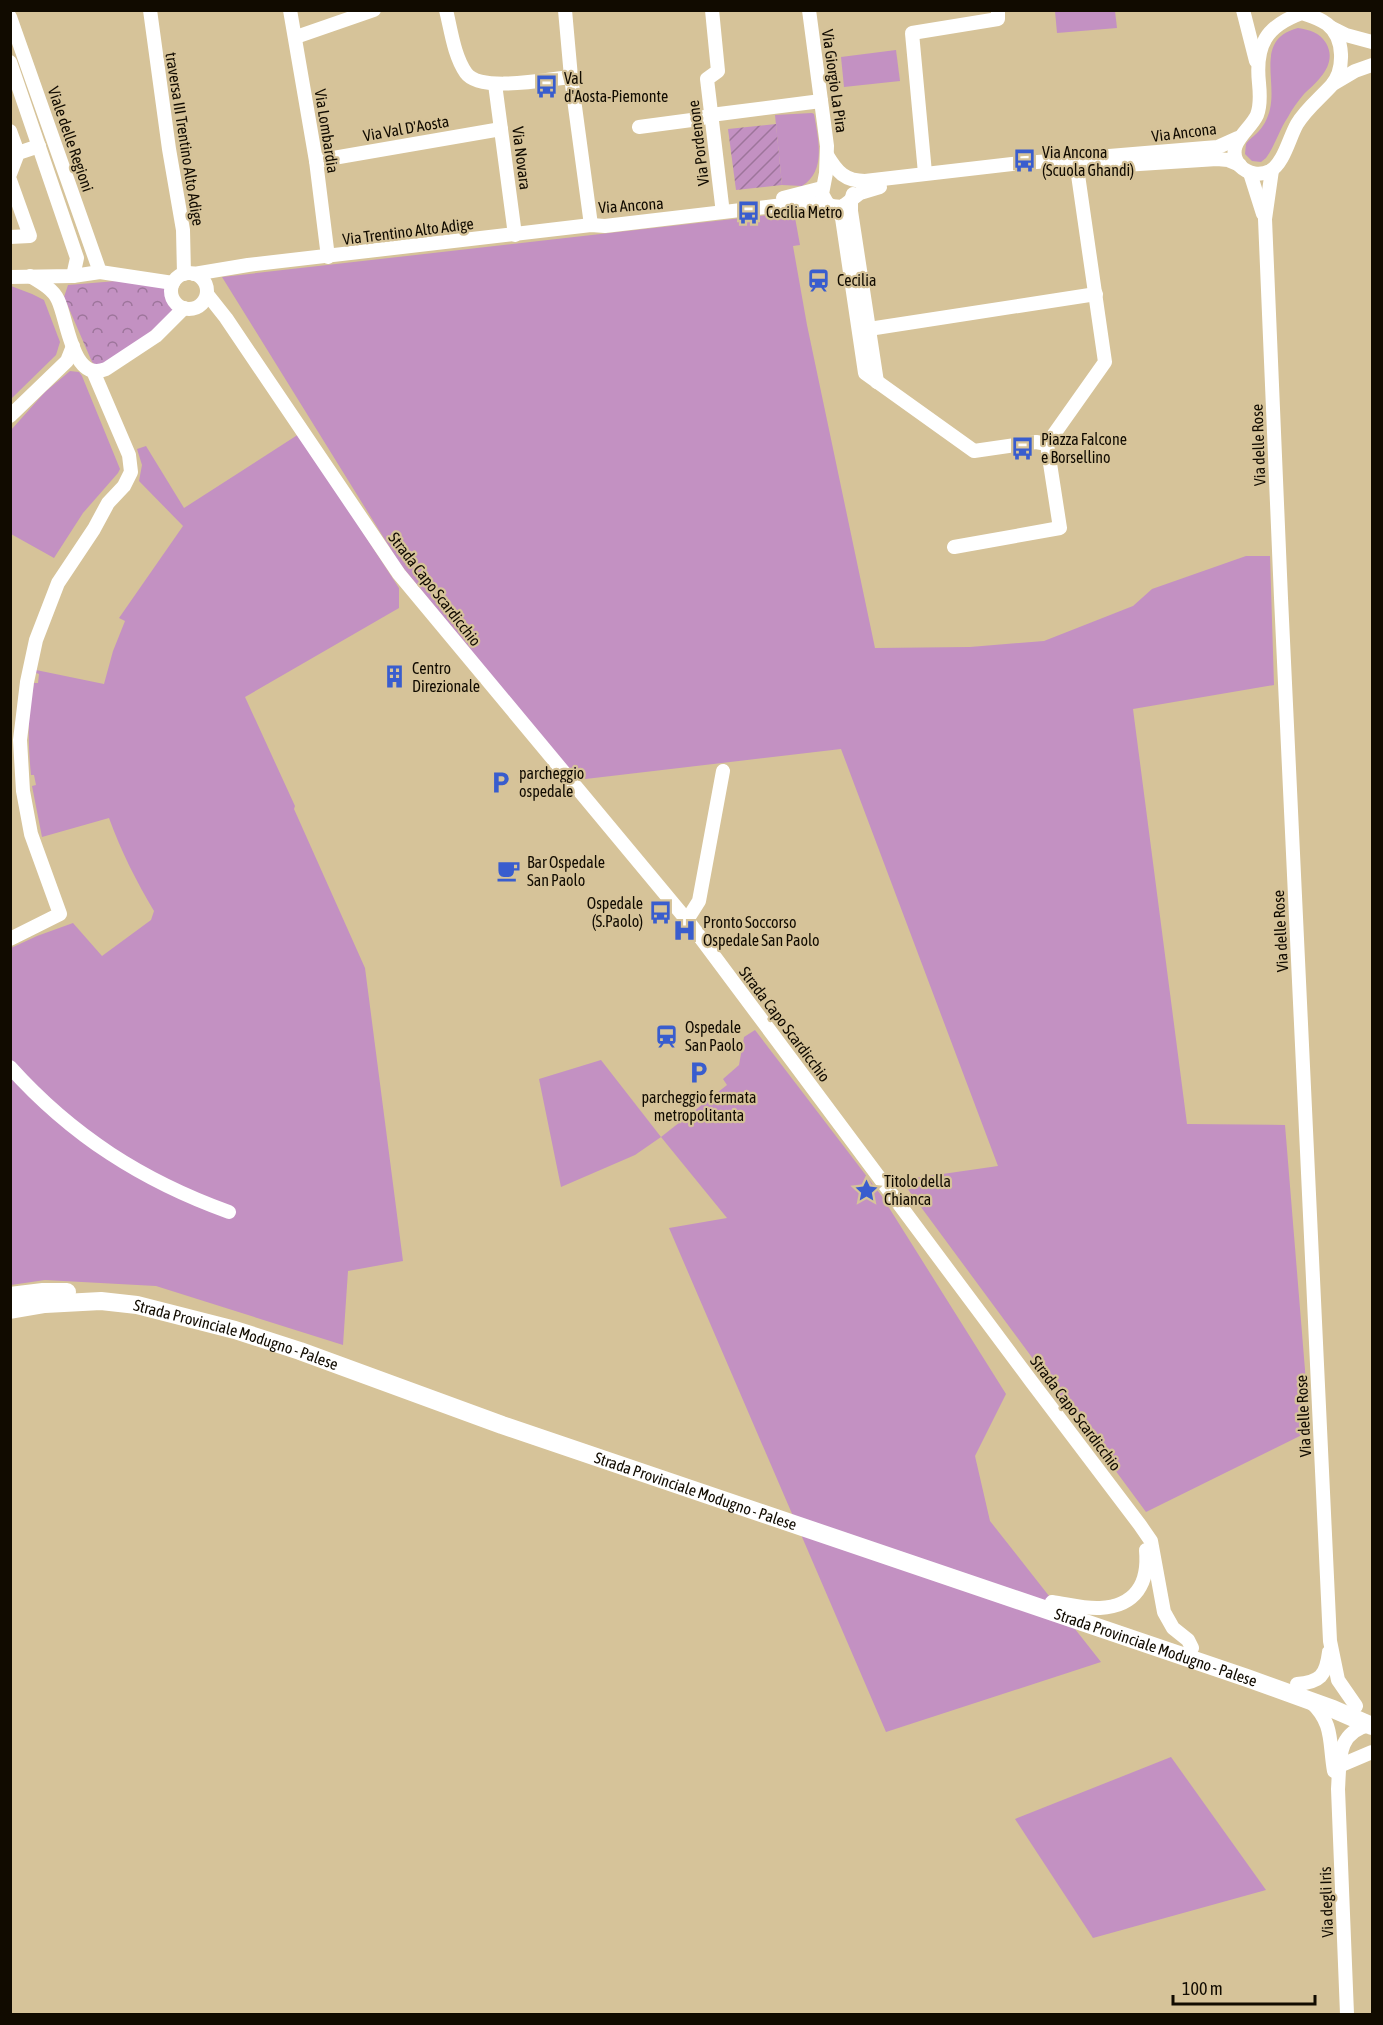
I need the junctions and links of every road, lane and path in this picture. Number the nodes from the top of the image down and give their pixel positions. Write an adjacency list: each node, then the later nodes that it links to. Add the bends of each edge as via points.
1 (150, 10): 49 (street, traversa III Trentino Alto Adige)
2 (290, 10): 13 (street, Via Lombardia)
3 (374, 10): 13 (street)
4 (446, 10): 19 (street, via 459,61 467,75)
5 (566, 10): 18 (street)
6 (712, 10): 22 (street, Via Pordenone, via 718,71 707,79)
7 (809, 10): 21 (street, Via Giorgio La Pira)
8 (998, 10): 34 (street, via 998,19 912,33)
9 (1243, 10): 17 (street)
10 (1300, 12): 12 (street); 17 (street, via 1269,31 1260,49)
11 (10, 17): 48 (street, Viale delle Regioni)
12 (1329, 26): 14 (street); 20 (street, via 1337,36 1340,54 1340,71)
13 (296, 37): 30 (street, Via Lombardia)
14 (1372, 42)
15 (10, 62): 27 (street, Viale delle Regioni)
16 (1372, 65): 20 (street, via 1355,70)
17 (1258, 69): 26 (street, via 1258,114)
18 (571, 77): 19 (street); 43 (street)
19 (495, 84): 24 (street, Via Novara)
20 (1332, 86): 33 (street, via 1311,104)
21 (821, 101): 22 (street); 29 (street, Via Giorgio La Pira)
22 (711, 115): 23 (street); 40 (street, Via Pordenone)
23 (639, 127)
24 (501, 129): 30 (street, Via Val D'Aosta); 44 (street, Via Novara)
25 (10, 131): 28 (street)
26 (1238, 138): 32 (street, Via delle Rose, via 1235,150); 34 (street, Via Ancona, via 1218,147)
27 (39, 146): 28 (street); 51 (street, Viale delle Regioni, via 77,258)
28 (18, 153): 35 (street)
29 (827, 155): 36 (street); 38 (street, Via Giorgio La Pira)
30 (316, 161): 46 (street, Via Lombardia)
31 (1077, 168): 32 (street, Via Ancona, via 1217,159); 39 (street, Via Ancona, via 871,188); 55 (street)
32 (1245, 169): 33 (street, Via Ancona, via 1262,174); 42 (street, Via delle Rose)
33 (1272, 170): 42 (street, Via delle Rose)
34 (925, 173): 36 (street, Via Ancona, via 865,181)
35 (10, 174)
36 (844, 177): 38 (street, via 832,176); 39 (street, via 853,186)
37 (10, 180): 45 (street, via 30,236)
38 (823, 186): 40 (street, Via Ancona, via 791,197); 41 (street, via 822,194)
39 (851, 201): 41 (street, via 842,207); 59 (street)
40 (722, 205): 43 (street, Via Ancona, via 605,219)
41 (829, 205): 43 (street, Via Ancona, via 791,204); 63 (street, via 842,218 865,373)
42 (1265, 219): 76 (street, Via delle Rose)
43 (591, 225): 44 (street, Via Trentino Alto Adige)
44 (515, 235): 46 (street, Via Trentino Alto Adige)
45 (10, 237)
46 (328, 257): 47 (street, Via Trentino Alto Adige)
47 (227, 268): 49 (street, Via Trentino Alto Adige); 54 (street)
48 (100, 272): 51 (street); 53 (street)
49 (189, 274): 53 (street); 54 (street, via 203,279)
50 (30, 276): 51 (street); 52 (street); 56 (street)
51 (73, 276): 56 (street, via 58,288)
52 (10, 277)
53 (173, 283): 57 (street, via 172,298 179,306)
54 (206, 289): 57 (street, via 202,303); 58 (street, Strada Capo Scardicchio)
55 (1096, 294): 59 (street); 65 (street, via 1106,362)
56 (58, 299): 60 (street)
57 (189, 308): 58 (street); 62 (street, via 156,336 106,369)
58 (226, 318): 68 (street, Strada Capo Scardicchio, via 399,574)
59 (869, 329): 63 (street)
60 (73, 345): 61 (street); 62 (street)
61 (67, 361): 62 (street); 64 (street)
62 (87, 368): 69 (street, via 129,455 130,472 58,583 36,640 20,740 23,791 31,834 60,914)
63 (877, 382): 65 (street, via 974,451 1036,442)
64 (10, 416)
65 (1047, 444): 66 (street, via 1060,528)
66 (954, 547)
67 (723, 771): 68 (street, via 699,901)
68 (687, 921): 74 (street, Strada Capo Scardicchio)
69 (10, 939)
70 (10, 1067): 71 (street, via 53,1111 103,1150 160,1184)
71 (229, 1212)
72 (10, 1296): 75 (main road, Strada Provinciale Modugno - Palese, via 43,1292 130,1294 181,1302 230,1316 499,1414)
73 (10, 1310): 79 (main road, Strada Provinciale Modugno - Palese, via 101,1301 137,1305 236,1330)
74 (1140, 1525): 75 (street, via 1147,1562 1138,1591 1123,1604 1099,1608); 77 (street, via 1151,1541 1164,1612)
75 (1052, 1602): 77 (main road, Strada Provinciale Modugno - Palese)
76 (1330, 1641): 78 (street, via 1326,1668 1320,1678); 80 (street, via 1338,1680)
77 (1192, 1648): 78 (main road, Strada Provinciale Modugno - Palese)
78 (1297, 1684): 80 (main road, Strada Provinciale Modugno - Palese)
79 (1309, 1700): 80 (main road, Strada Provinciale Modugno - Palese); 83 (street, via 1327,1722)
80 (1368, 1718): 82 (street, via 1345,1742)
81 (1372, 1752): 82 (street)
82 (1340, 1766): 83 (street)
83 (1338, 1789): 84 (street, Via degli Iris)
84 (1347, 2014)

